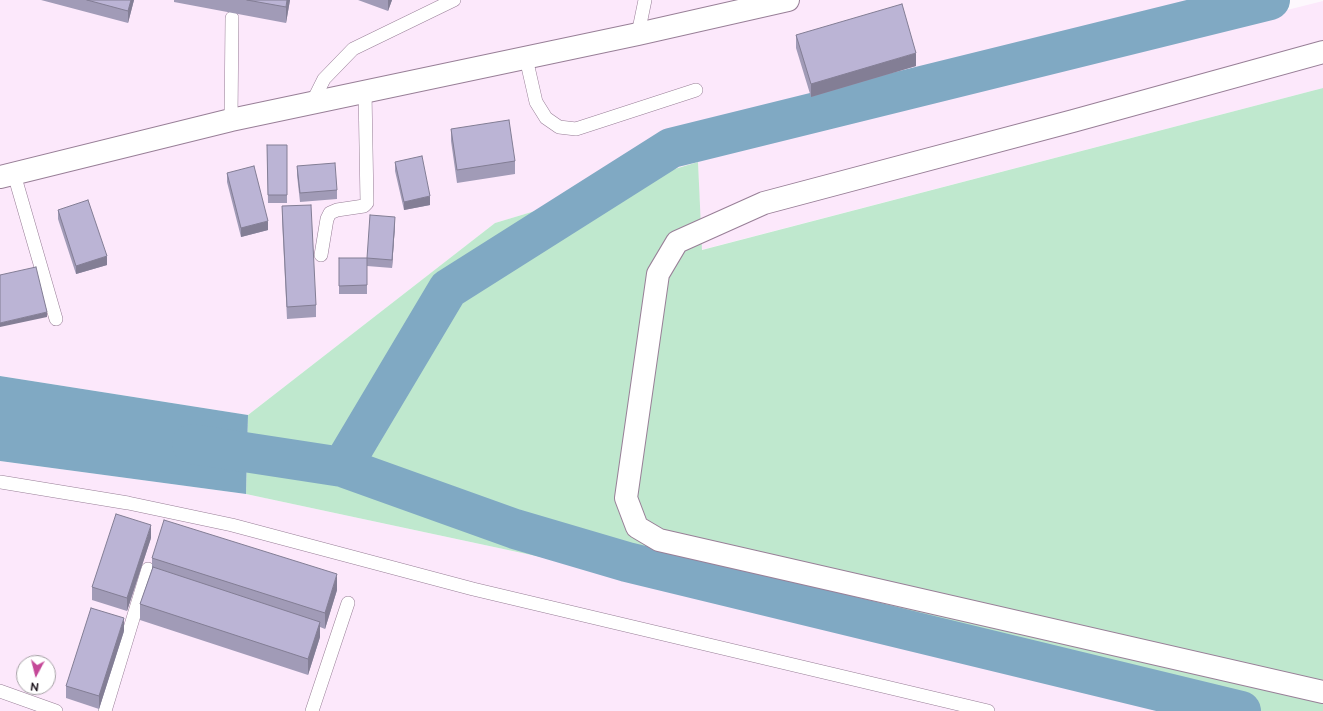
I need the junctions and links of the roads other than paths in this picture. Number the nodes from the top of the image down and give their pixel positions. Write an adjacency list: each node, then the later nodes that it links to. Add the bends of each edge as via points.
1 (454, 0): 10 (lane, via 353,49 324,79)
2 (645, 0): 5 (lane)
3 (788, 0): 5 (street)
4 (232, 18): 11 (lane)
5 (638, 34): 7 (street)
6 (1323, 52): 19 (street, via 764,203 677,242 658,274 626,498 637,527 659,540)
7 (526, 58): 8 (lane, via 536,102 546,118 559,127 576,130); 9 (street)
8 (696, 90)
9 (365, 91): 10 (street); 13 (lane, via 367,203 364,206 330,213)
10 (312, 103): 11 (street)
11 (231, 120): 12 (street)
12 (7, 175): 14 (lane)
13 (321, 255)
14 (56, 319)
15 (0, 482): 23 (lane, via 128,503 232,525 473,589)
16 (148, 569): 21 (lane)
17 (348, 603): 22 (lane)
18 (0, 691): 20 (lane)
19 (1323, 692)
20 (56, 711)
21 (105, 711)
22 (312, 711)
23 (988, 711)

